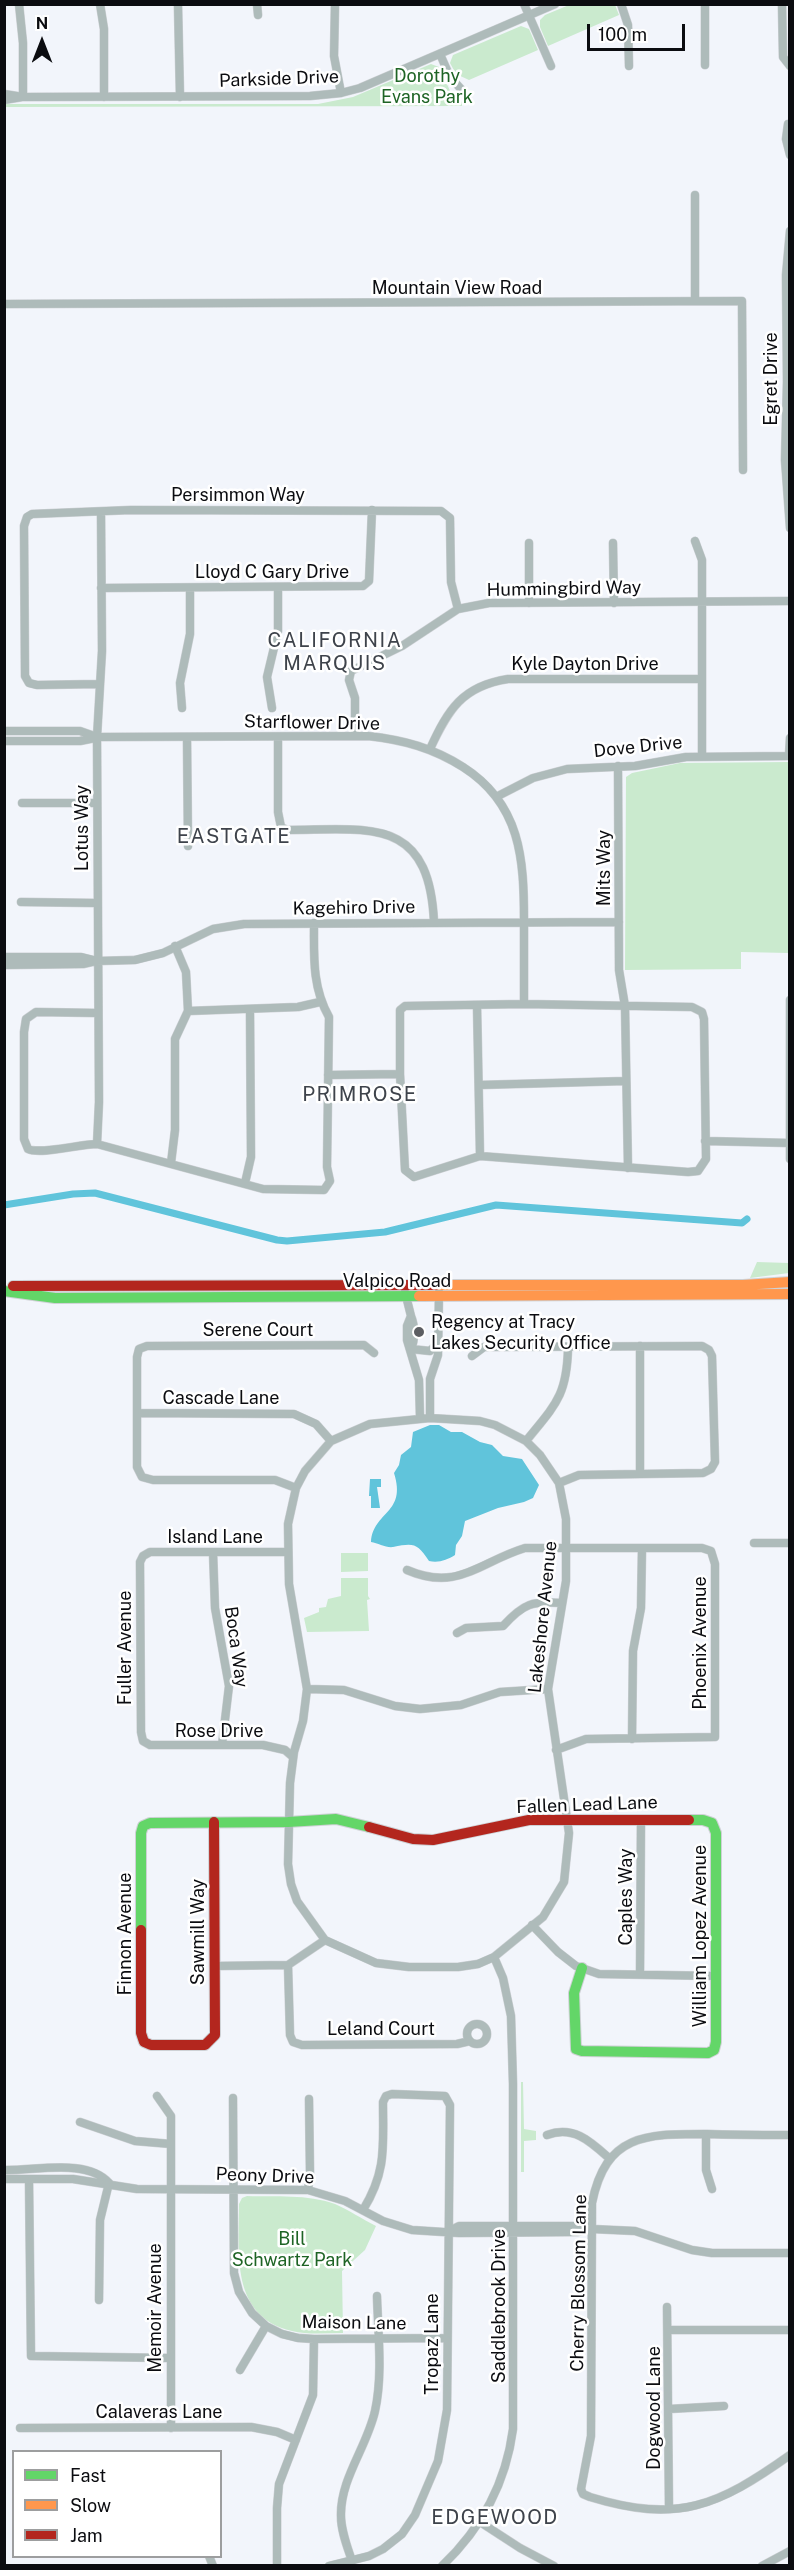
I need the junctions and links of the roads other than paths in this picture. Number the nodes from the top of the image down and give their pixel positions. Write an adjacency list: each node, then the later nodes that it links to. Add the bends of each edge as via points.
1 (19, 4): 21 (street)
2 (100, 4): 22 (street)
3 (256, 4): 11 (street)
4 (335, 4): 19 (street, via 334,56)
5 (524, 4): 12 (street)
6 (555, 4): 12 (street, Parkside Drive)
7 (621, 4): 17 (street, via 628,25)
8 (705, 4): 14 (street)
9 (782, 4): 15 (street, via 783,57)
10 (178, 5): 23 (street)
11 (258, 15)
12 (529, 16): 13 (street, Parkside Drive); 16 (street)
13 (440, 54): 18 (street, via 450,77); 19 (street, Parkside Drive)
14 (705, 65)
15 (788, 65)
16 (551, 66)
17 (628, 66)
18 (462, 90)
19 (341, 93): 23 (street, Parkside Drive)
20 (4, 94): 21 (street, Parkside Drive)
21 (23, 97): 22 (street, Parkside Drive); 24 (street, Parkside Drive)
22 (104, 97): 23 (street, Parkside Drive)
23 (180, 97)
24 (4, 100)
25 (788, 124): 26 (street)
26 (789, 155)
27 (695, 195): 29 (street)
28 (789, 231): 30 (street, Egret Drive)
29 (695, 301): 31 (street, Mountain View Road); 34 (street, Mountain View Road, via 742,301)
30 (788, 301): 32 (street, Egret Drive)
31 (4, 304)
32 (788, 382): 33 (street, Egret Drive)
33 (787, 460): 37 (street, Egret Drive)
34 (743, 470)
35 (372, 510): 36 (street, Persimmon Way); 41 (street, Lloyd C Gary Drive, via 371,570 367,584); 48 (street, Persimmon Way, via 446,513 450,518 452,590)
36 (101, 512): 42 (street, Lotus Way); 50 (street, Persimmon Way, via 38,512 30,515 24,526 23,670 27,680 37,685)
37 (789, 528)
38 (695, 541): 45 (street, via 702,560)
39 (529, 543): 46 (street)
40 (613, 543): 47 (street)
41 (278, 587): 43 (street, Lloyd C Gary Drive); 52 (street, via 278,631 267,677)
42 (101, 588): 43 (street, Lloyd C Gary Drive); 50 (street, Lotus Way)
43 (190, 588): 51 (street, via 190,634 180,683)
44 (789, 601): 45 (street, Hummingbird Way)
45 (702, 602): 47 (street, Hummingbird Way); 49 (street)
46 (530, 603): 47 (street, Hummingbird Way); 48 (street, Hummingbird Way, via 489,603)
47 (614, 603)
48 (458, 609): 54 (street, Hummingbird Way, via 402,646 351,671)
49 (702, 679): 60 (street, Kyle Dayton Drive, via 490,681 473,689 452,708); 62 (street)
50 (100, 684): 57 (street, Lotus Way)
51 (182, 708)
52 (272, 708)
53 (4, 731): 57 (street, Starflower Drive, via 80,731)
54 (355, 736): 56 (street, Starflower Drive); 60 (street, Starflower Drive, via 399,740)
55 (188, 737): 56 (street, Starflower Drive); 57 (street, Starflower Drive); 67 (street)
56 (278, 737): 71 (street, via 281,827 363,829 393,837 417,855 425,870 433,896)
57 (97, 738): 59 (street); 66 (street, Lotus Way)
58 (789, 738): 61 (street)
59 (4, 741)
60 (430, 749): 64 (street, Starflower Drive, via 470,771)
61 (789, 756): 62 (street, Dove Drive)
62 (702, 757): 63 (street, Dove Drive)
63 (618, 766): 64 (street, Dove Drive, via 548,773); 72 (street, Mits Way)
64 (496, 797): 70 (street, Starflower Drive, via 511,820 520,849)
65 (22, 803): 66 (street)
66 (97, 803): 69 (street, Lotus Way)
67 (188, 846)
68 (21, 902): 69 (street)
69 (97, 903): 76 (street, Lotus Way)
70 (524, 921): 71 (street, Kagehiro Drive); 72 (street, Kagehiro Drive); 80 (street, Starflower Drive)
71 (434, 922): 73 (street, Kagehiro Drive)
72 (619, 922): 82 (street, Mits Way)
73 (314, 923): 74 (street, Kagehiro Drive, via 229,925); 79 (street, via 314,970)
74 (175, 946): 76 (street, Kagehiro Drive, via 148,958); 84 (street, via 186,972)
75 (4, 957): 76 (street, via 81,957)
76 (97, 961): 77 (street); 85 (street, Lotus Way)
77 (4, 965)
78 (789, 1000): 86 (street)
79 (320, 1002): 83 (street); 88 (street, via 328,1017)
80 (524, 1004): 81 (street); 82 (street)
81 (477, 1005): 87 (street, via 405,1006 400,1010); 90 (street)
82 (624, 1006): 89 (street, Mits Way); 91 (street, via 692,1007 702,1012)
83 (250, 1010): 84 (street); 98 (street, via 251,1157)
84 (188, 1011): 96 (street, via 175,1039)
85 (98, 1013): 93 (street, Lotus Way); 93 (street, via 36,1012 28,1016 24,1032 25,1145 39,1152)
86 (789, 1067): 92 (street)
87 (400, 1074): 88 (street); 94 (street, via 405,1170 409,1175 414,1177)
88 (328, 1075): 98 (street, via 330,1181 324,1190 263,1189)
89 (626, 1081): 90 (street); 97 (street, Mits Way)
90 (479, 1085): 94 (street)
91 (705, 1141): 92 (street); 97 (street, via 706,1160 698,1171)
92 (789, 1143): 95 (street)
93 (97, 1144): 96 (street)
94 (480, 1156): 97 (street)
95 (789, 1159)
96 (171, 1163): 98 (street)
97 (628, 1168)
98 (245, 1182)
99 (789, 1282): 101 (main road, Valpico Road)
100 (403, 1285): 101 (main road, Valpico Road); 102 (main road, Valpico Road); 105 (street)
101 (439, 1285): 106 (street)
102 (4, 1286)
103 (4, 1291): 105 (main road, Valpico Road, via 55,1298)
104 (789, 1294): 106 (main road, Valpico Road)
105 (406, 1297): 106 (main road, Valpico Road); 110 (street, via 411,1316 407,1333)
106 (439, 1297): 107 (street)
107 (438, 1343): 110 (street, via 430,1351); 114 (street)
108 (640, 1346): 109 (street); 117 (street); 117 (street, via 702,1346 709,1350 715,1462 703,1473)
109 (568, 1348): 112 (street, via 484,1347); 116 (street, via 567,1374 561,1393)
110 (411, 1350): 114 (street)
111 (374, 1353): 113 (street, Serene Court, via 364,1345 147,1346 139,1349 137,1357)
112 (472, 1356)
113 (138, 1413): 115 (street, Cascade Lane, via 294,1414 316,1424); 119 (street, via 137,1467 142,1477 275,1480)
114 (425, 1418): 115 (street, Lakeshore Avenue, via 370,1424); 116 (street, Lakeshore Avenue, via 480,1421)
115 (331, 1441): 119 (street)
116 (526, 1441): 118 (street, Lakeshore Avenue)
117 (640, 1474): 118 (street, via 579,1475)
118 (559, 1483): 122 (street, Lakeshore Avenue)
119 (296, 1488): 124 (street, via 290,1508)
120 (754, 1543): 121 (street)
121 (789, 1543)
122 (567, 1548): 123 (street); 127 (street, via 525,1548 466,1574 444,1579 426,1578); 128 (street, Lakeshore Avenue)
123 (642, 1548): 132 (street, via 642,1595 633,1652); 132 (street, Phoenix Avenue, via 711,1551 715,1564 715,1737)
124 (288, 1551): 125 (street, Island Lane); 130 (street, via 292,1611)
125 (213, 1552): 126 (street, Island Lane, via 150,1552); 134 (street, Boca Way, via 215,1608 228,1686)
126 (143, 1556): 133 (street, Fuller Avenue)
127 (407, 1570)
128 (562, 1603): 129 (street, via 525,1605 503,1626 466,1628); 131 (street, Lakeshore Avenue)
129 (457, 1633)
130 (307, 1689): 131 (street, via 344,1690 395,1706 420,1709 461,1705 500,1692); 136 (street)
131 (548, 1689): 135 (street, Lakeshore Avenue)
132 (632, 1739): 135 (street, via 586,1739)
133 (143, 1741): 134 (street, Rose Drive, via 150,1745)
134 (222, 1745): 136 (street, Rose Drive, via 275,1746)
135 (556, 1750): 137 (street, Lakeshore Avenue)
136 (293, 1757): 140 (street)
137 (567, 1819): 138 (main road, Fallen Lead Lane); 140 (main road, Fallen Lead Lane, via 529,1820 433,1840 413,1839 343,1820); 143 (street, Lakeshore Avenue, via 564,1882 543,1917)
138 (641, 1819): 141 (main road, Fallen Lead Lane, via 702,1820); 149 (street, Caples Way)
139 (214, 1822): 140 (main road, Fallen Lead Lane); 142 (main road, Fallen Lead Lane); 147 (main road, Sawmill Way)
140 (288, 1822): 144 (street, via 291,1884 307,1917)
141 (712, 1824): 150 (main road, William Lopez Avenue, via 716,1833)
142 (143, 1826): 151 (main road, Finnon Avenue, via 141,2033 144,2042 151,2045 205,2045)
143 (532, 1925): 145 (street, Lakeshore Avenue); 148 (street, via 558,1952)
144 (325, 1940): 145 (street, via 376,1963 409,1967 458,1967); 146 (street)
145 (494, 1957): 171 (street, Saddlebrook Drive, via 511,2016)
146 (288, 1965): 147 (street); 152 (street, Leland Court, via 293,2042)
147 (215, 1966): 151 (main road, Sawmill Way, via 215,2035)
148 (582, 1968): 149 (street, via 599,1974); 150 (main road, William Lopez Avenue, via 574,1993 576,2049 582,2051 714,2050)
149 (640, 1974): 150 (street)
150 (716, 1976)
151 (211, 2041)
152 (470, 2041)
153 (157, 2096): 160 (street, Memoir Avenue, via 171,2116)
154 (233, 2098): 168 (street, Maison Lane)
155 (309, 2099): 169 (street)
156 (80, 2122): 160 (street, via 135,2141)
157 (706, 2134): 159 (street, Cherry Blossom Lane); 161 (street, Cherry Blossom Lane, via 649,2136 629,2144); 167 (street, via 706,2170)
158 (547, 2135): 161 (street, via 561,2131 576,2134)
159 (789, 2135)
160 (171, 2144): 166 (street, Memoir Avenue)
161 (610, 2159): 172 (street, Cherry Blossom Lane, via 596,2183)
162 (4, 2170): 165 (street, Peony Drive, via 79,2168 101,2174)
163 (4, 2179): 164 (street, Peony Drive)
164 (29, 2179): 165 (street, Peony Drive); 184 (street, via 31,2356)
165 (109, 2183): 166 (street, Peony Drive, via 137,2189); 176 (street, via 100,2220)
166 (171, 2189): 168 (street, Peony Drive); 184 (street, Memoir Avenue)
167 (712, 2189)
168 (233, 2190): 169 (street, Peony Drive); 178 (street, Maison Lane, via 234,2273 239,2292)
169 (308, 2190): 170 (street, Peony Drive)
170 (363, 2210): 173 (street, Peony Drive, via 396,2227); 173 (street, Tropaz Lane, via 374,2193 383,2165 382,2102 392,2094 440,2094 448,2099)
171 (513, 2229): 172 (street, Peony Drive); 173 (street, Peony Drive); 193 (street, Saddlebrook Drive, via 513,2429 501,2481)
172 (592, 2229): 174 (street, Peony Drive, via 634,2231 712,2253); 192 (street, Cherry Blossom Lane, via 591,2436 580,2489 583,2494 608,2503)
173 (448, 2231): 181 (street, Tropaz Lane)
174 (789, 2253)
175 (377, 2296): 183 (street)
176 (99, 2300)
177 (667, 2307): 179 (street, Dogwood Lane)
178 (266, 2326): 182 (street, Maison Lane, via 298,2338); 185 (street)
179 (669, 2330): 180 (street); 187 (street, Dogwood Lane)
180 (789, 2330)
181 (446, 2338): 183 (street, Maison Lane); 195 (street, Tropaz Lane, via 446,2429 425,2492 402,2534 383,2549)
182 (314, 2339): 183 (street, Maison Lane); 190 (street, via 313,2396)
183 (378, 2339): 195 (street, via 378,2384 371,2428 341,2503 340,2518)
184 (170, 2358): 188 (street, Memoir Avenue)
185 (240, 2370)
186 (724, 2406): 187 (street)
187 (669, 2409): 192 (street, Dogwood Lane)
188 (171, 2427): 189 (street, Calaveras Lane); 190 (street, Calaveras Lane, via 251,2427)
189 (20, 2428)
190 (296, 2440): 196 (street, via 279,2484)
191 (789, 2455): 192 (street, via 723,2497)
192 (669, 2509)
193 (480, 2522): 198 (street, Saddlebrook Drive); 199 (street)
194 (789, 2551): 200 (street)
195 (352, 2561): 197 (street, Tropaz Lane)
196 (277, 2565)
197 (329, 2565)
198 (442, 2565)
199 (554, 2565)
200 (762, 2565)

